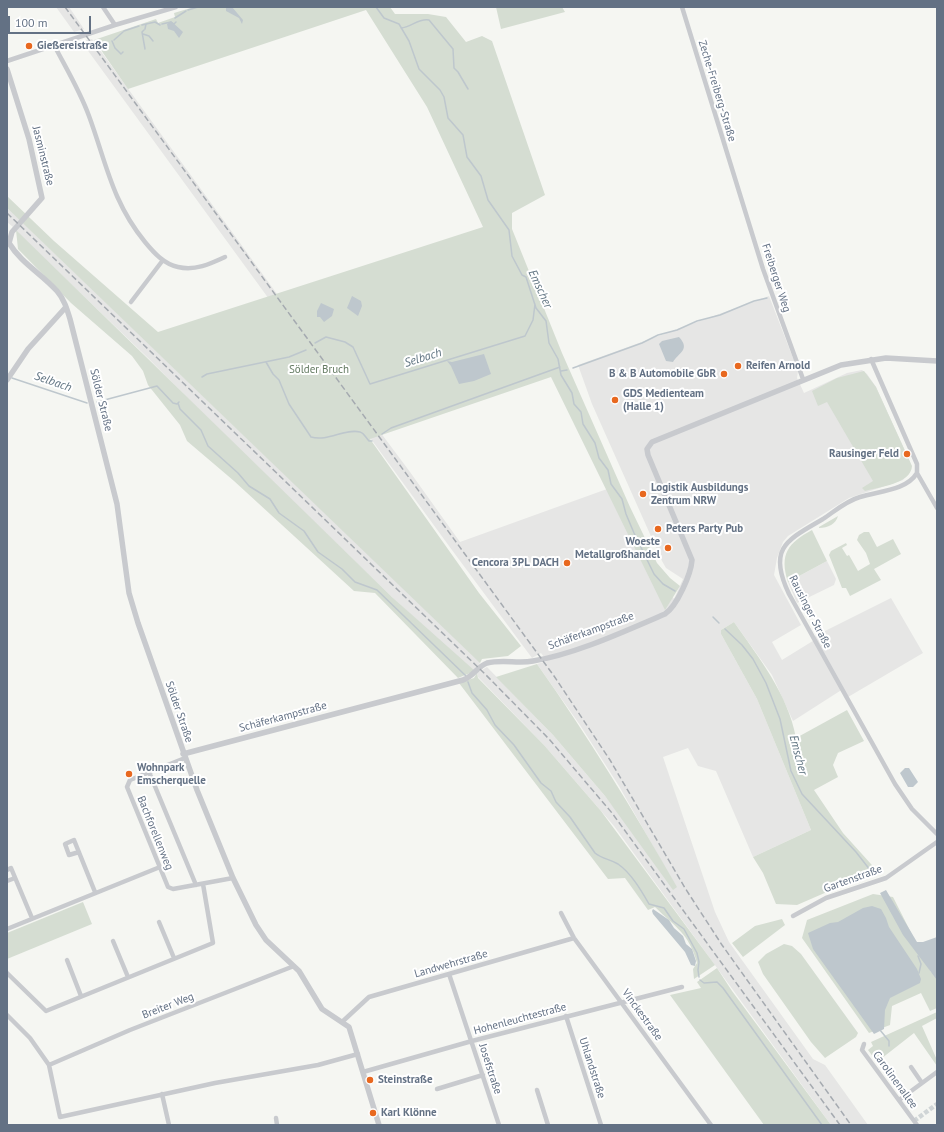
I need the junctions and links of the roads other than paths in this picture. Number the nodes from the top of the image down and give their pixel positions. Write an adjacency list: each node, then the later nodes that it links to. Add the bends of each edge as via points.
1 (103, 7): 4 (street)
2 (176, 7): 4 (street)
3 (682, 7): 8 (street, Zeche-Freiberg-Straße)
4 (115, 25): 5 (street)
5 (54, 45): 6 (street); 11 (street, via 89,115 117,198 138,233)
6 (7, 61)
7 (7, 68): 9 (street, Jasminstraße, via 29,139 42,198)
8 (735, 180): 17 (street, Freiberger Weg, via 775,305)
9 (8, 238): 13 (street, Jasminstraße, via 17,254 58,292)
10 (225, 257): 11 (street, via 192,268 178,267)
11 (163, 260): 12 (street)
12 (131, 302)
13 (66, 307): 16 (street, via 28,349); 20 (street, Sölder Straße, via 116,504 129,593)
14 (871, 359): 15 (street, via 903,357); 17 (street, via 841,365); 18 (street, via 917,464)
15 (937, 361)
16 (7, 380)
17 (803, 380): 20 (street, Schäferkampstraße, via 652,442 648,446 648,456 692,560 678,599 665,614 565,653 532,661 485,664 463,680)
18 (917, 473): 19 (street); 22 (street, Rausinger Straße, via 905,484 854,499 802,531 785,545 781,554 780,569 788,594 895,784 912,809)
19 (937, 508)
20 (184, 756): 21 (street, Bachforellenweg); 28 (street, Sölder Straße)
21 (149, 772): 25 (street, Bachforellenweg, via 130,780 127,787); 31 (street, Bachforellenweg)
22 (937, 834)
23 (937, 842): 34 (street, Gartenstraße, via 886,878 826,898)
24 (79, 852): 32 (street)
25 (160, 867): 31 (street, Bachforellenweg, via 170,888); 32 (street)
26 (7, 870): 27 (street, via 11,868)
27 (15, 878): 29 (street); 35 (street)
28 (233, 878): 30 (street, Bachforellenweg); 42 (street, Sölder Straße, via 266,940)
29 (7, 881)
30 (203, 884): 31 (street, Bachforellenweg); 40 (street, via 213,943)
31 (196, 885)
32 (96, 892): 35 (street)
33 (560, 913): 38 (street, Vinckestraße)
34 (794, 916)
35 (32, 918): 37 (street)
36 (159, 922): 40 (street)
37 (7, 928)
38 (574, 938): 44 (street, Landwehrstraße); 48 (street, Vinckestraße)
39 (113, 941): 45 (street)
40 (174, 958): 45 (street)
41 (67, 960): 47 (street)
42 (294, 966): 51 (street, Sölder Straße, via 303,976 322,1009); 55 (street, Breiter Weg, via 130,1030)
43 (7, 973): 47 (street, via 46,1010)
44 (449, 974): 51 (street, Landwehrstraße, via 369,997); 52 (street, Josefstraße)
45 (128, 977): 47 (street)
46 (682, 987): 48 (street, Hohenleuchtestraße)
47 (81, 996)
48 (621, 1002): 50 (street, Hohenleuchtestraße); 72 (street, Vinckestraße)
49 (7, 1014): 55 (street, via 30,1038)
50 (566, 1016): 52 (street, Hohenleuchtestraße); 71 (street, Uhlandstraße)
51 (342, 1022): 54 (street, Sölder Straße, via 352,1031)
52 (472, 1042): 57 (street, Hohenleuchtestraße); 59 (street, Josefstraße)
53 (864, 1044): 64 (street, Carolinenallee, via 862,1050)
54 (358, 1054): 57 (street, Sölder Straße); 63 (street, via 318,1065 215,1082)
55 (49, 1065): 63 (street, via 60,1117)
56 (911, 1067): 60 (street)
57 (363, 1072): 68 (street, Sölder Straße)
58 (937, 1072): 60 (street)
59 (483, 1075): 61 (street); 69 (street, Josefstraße)
60 (922, 1083): 64 (street)
61 (437, 1089)
62 (537, 1090): 70 (street)
63 (162, 1094): 66 (street)
64 (899, 1100): 73 (street, Carolinenallee)
65 (276, 1118): 67 (street)
66 (169, 1125)
67 (277, 1125)
68 (379, 1125)
69 (499, 1125)
70 (548, 1125)
71 (601, 1125)
72 (711, 1125)
73 (917, 1125)

